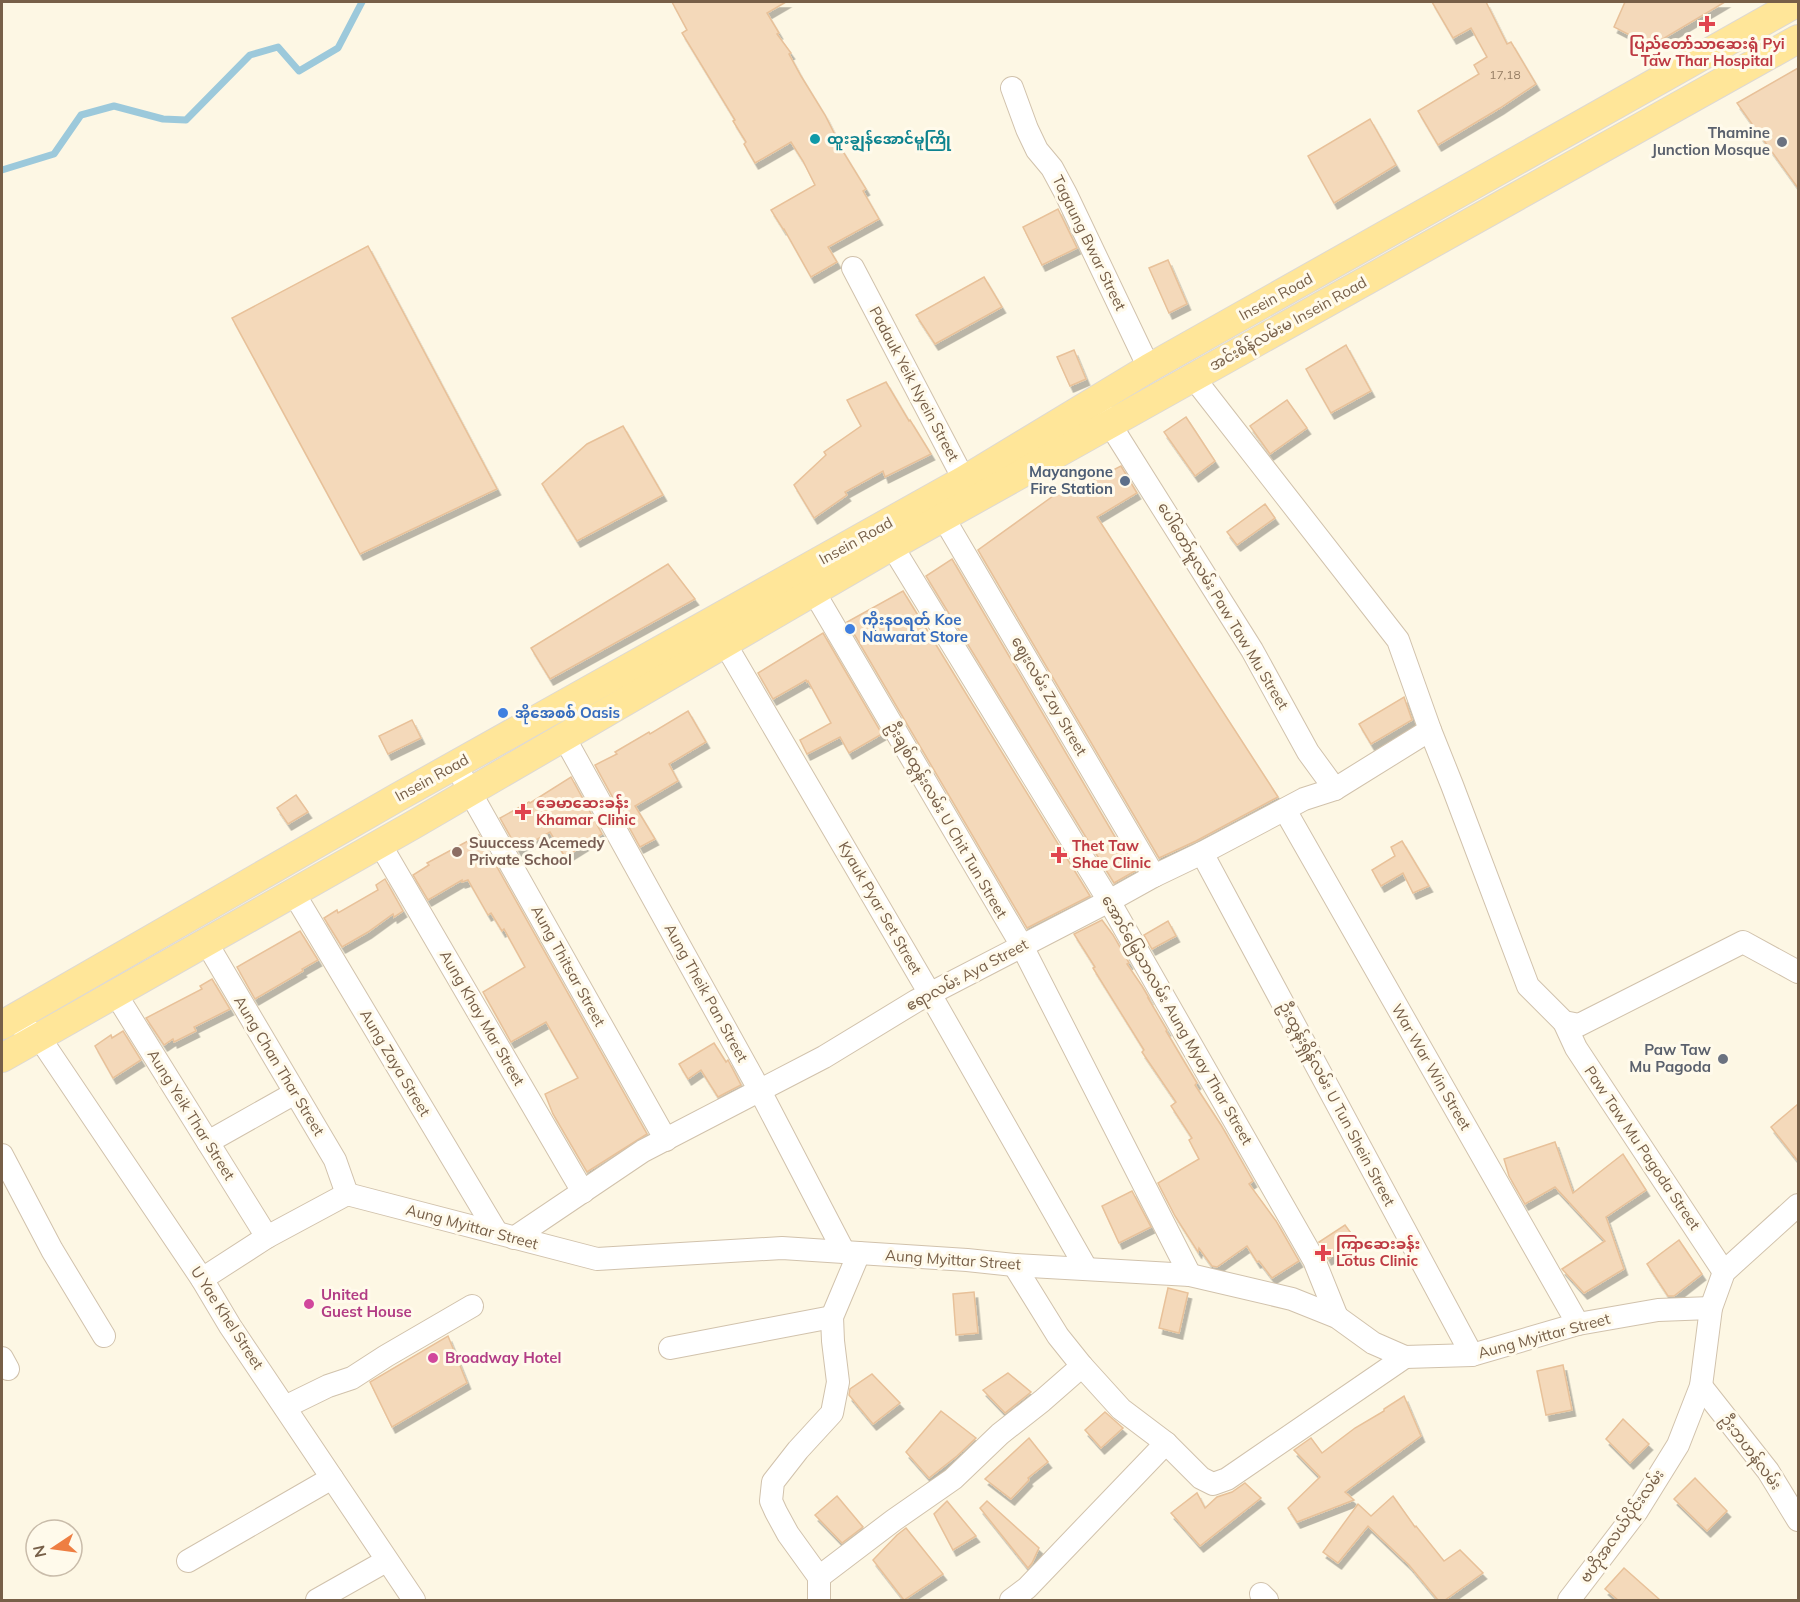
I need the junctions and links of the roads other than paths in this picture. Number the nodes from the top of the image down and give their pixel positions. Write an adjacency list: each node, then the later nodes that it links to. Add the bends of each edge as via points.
1 (1798, 2): 5 (main road, Insein Road)
2 (1798, 39): 6 (main road, အင်းစိန်လမ်းမ Insein Road)
3 (1012, 87): 5 (street, Tagaung Bwar Street, via 1037,150 1066,194)
4 (853, 268): 8 (street, Padauk Yeik Nyein Street)
5 (1149, 368): 7 (main road, Insein Road)
6 (1193, 377): 7 (main road, အင်းစိန်လမ်းမ Insein Road); 13 (street, via 1398,640)
7 (1103, 413): 8 (main road, အင်းစိန်လမ်းမ Insein Road); 16 (street, ပေါ်တော်မူလမ်း Paw Taw Mu Street, via 1252,650 1308,752)
8 (970, 490): 9 (main road, အင်းစိန်လမ်းမ Insein Road); 15 (main road, Insein Road)
9 (943, 517): 10 (main road, အင်းစိန်လမ်းမ Insein Road); 21 (street, ဈေးလမ်း Zay Street)
10 (892, 546): 11 (main road, Insein Road); 23 (street, အောင်မြေသာလမ်း Aung Myay Thar Street)
11 (814, 592): 12 (main road, Insein Road); 25 (street, ဦးချစ်ထွန်းလမ်း U Chit Tun Street)
12 (724, 642): 14 (main road, Insein Road); 28 (street, Kyauk Pyar Set Street)
13 (1430, 730): 16 (street, ဧရာလမ်း Aya Street); 30 (street, via 1527,986)
14 (564, 737): 17 (main road, Insein Road); 33 (street, Aung Theik Pan Street)
15 (456, 765): 17 (street, Aung Thitsar Street); 29 (main road, Insein Road)
16 (1335, 789): 18 (street, ဧရာလမ်း Aya Street)
17 (470, 792): 19 (main road, Insein Road); 35 (street, Aung Thitsar Street)
18 (1285, 810): 20 (street, ဧရာလမ်း Aya Street); 53 (street, War War Win Street)
19 (380, 844): 22 (main road, Insein Road); 38 (street, Aung Khay Mar Street)
20 (1202, 853): 21 (street, ဧရာလမ်း Aya Street); 56 (street, ဦးထွန်းရှိန်လမ်း U Tun Shein Street)
21 (1154, 876): 23 (street, ဧရာလမ်း Aya Street)
22 (293, 892): 24 (main road, Insein Road); 41 (street, Aung Zaya Street)
23 (1109, 901): 25 (street, ဧရာလမ်း Aya Street); 52 (street, အောင်မြေသာလမ်း Aung Myay Thar Street, via 1314,1260)
24 (206, 942): 27 (main road, Insein Road); 34 (street, Aung Chan Thar Street)
25 (1022, 946): 28 (street, ဧရာလမ်း Aya Street); 47 (street, ဦးချစ်ထွန်းလမ်း U Chit Tun Street)
26 (1798, 972): 30 (street, via 1743,942)
27 (115, 993): 31 (main road, Insein Road); 36 (street, Aung Yeik Thar Street)
28 (930, 994): 33 (street, ဧရာလမ်း Aya Street, via 824,1058); 45 (street, Kyauk Pyar Set Street)
29 (5, 1018): 31 (street)
30 (1571, 1024): 46 (street, Paw Taw Mu Pagoda Street, via 1575,1048)
31 (39, 1037): 32 (main road, Insein Road); 48 (street, U Yae Khel Street)
32 (2, 1058)
33 (760, 1091): 35 (street, ဧရာလမ်း Aya Street); 43 (street, Aung Theik Pan Street)
34 (295, 1093): 36 (street); 39 (street, Aung Chan Thar Street, via 335,1160)
35 (666, 1140): 38 (street, ဧရာလမ်း Aya Street)
36 (208, 1142): 42 (street, Aung Yeik Thar Street)
37 (2, 1155): 54 (street, via 52,1250)
38 (583, 1192): 41 (street, ဧရာလမ်း Aya Street)
39 (346, 1194): 41 (street, Aung Myittar Street); 42 (street)
40 (1798, 1205): 46 (street, ဗဟိုအလယ်ပိုင်းလမ်း)
41 (506, 1235): 43 (street, Aung Myittar Street, via 597,1259 782,1248)
42 (267, 1237): 48 (street)
43 (851, 1252): 44 (street, Aung Myittar Street); 51 (street)
44 (1014, 1265): 45 (street, Aung Myittar Street); 58 (street, via 1058,1336)
45 (1086, 1268): 47 (street, Aung Myittar Street)
46 (1724, 1272): 50 (street, ဗဟိုအလယ်ပိုင်းလမ်း)
47 (1190, 1275): 52 (street, Aung Myittar Street, via 1292,1299)
48 (202, 1279): 60 (street, U Yae Khel Street)
49 (472, 1306): 60 (street, via 352,1378)
50 (1712, 1308): 53 (street, Aung Myittar Street, via 1658,1310); 59 (street, ဗဟိုအလယ်ပိုင်းလမ်း)
51 (832, 1317): 55 (street); 66 (street, via 838,1382 832,1413 773,1482 771,1501 788,1534)
52 (1337, 1317): 57 (street, Aung Myittar Street, via 1373,1343)
53 (1578, 1324): 56 (street, Aung Myittar Street)
54 (104, 1336)
55 (670, 1348)
56 (1472, 1355): 57 (street, Aung Myittar Street)
57 (1405, 1357): 61 (street, via 1227,1479 1213,1484 1202,1478)
58 (1082, 1366): 61 (street, via 1121,1409); 66 (street, via 953,1479)
59 (1701, 1386): 63 (street, ဦးဘဟန်လမ်း, via 1768,1471); 71 (street, ဗဟိုအလယ်ပိုင်းလမ်း, via 1678,1445 1637,1511)
60 (285, 1407): 62 (street, U Yae Khel Street)
61 (1166, 1443): 70 (street)
62 (332, 1478): 64 (street); 65 (street, U Yae Khel Street)
63 (1798, 1520)
64 (188, 1561)
65 (387, 1561): 67 (street); 68 (street, U Yae Khel Street)
66 (819, 1577): 69 (street)
67 (317, 1600)
68 (414, 1600)
69 (819, 1600)
70 (1011, 1600)
71 (1569, 1600)

